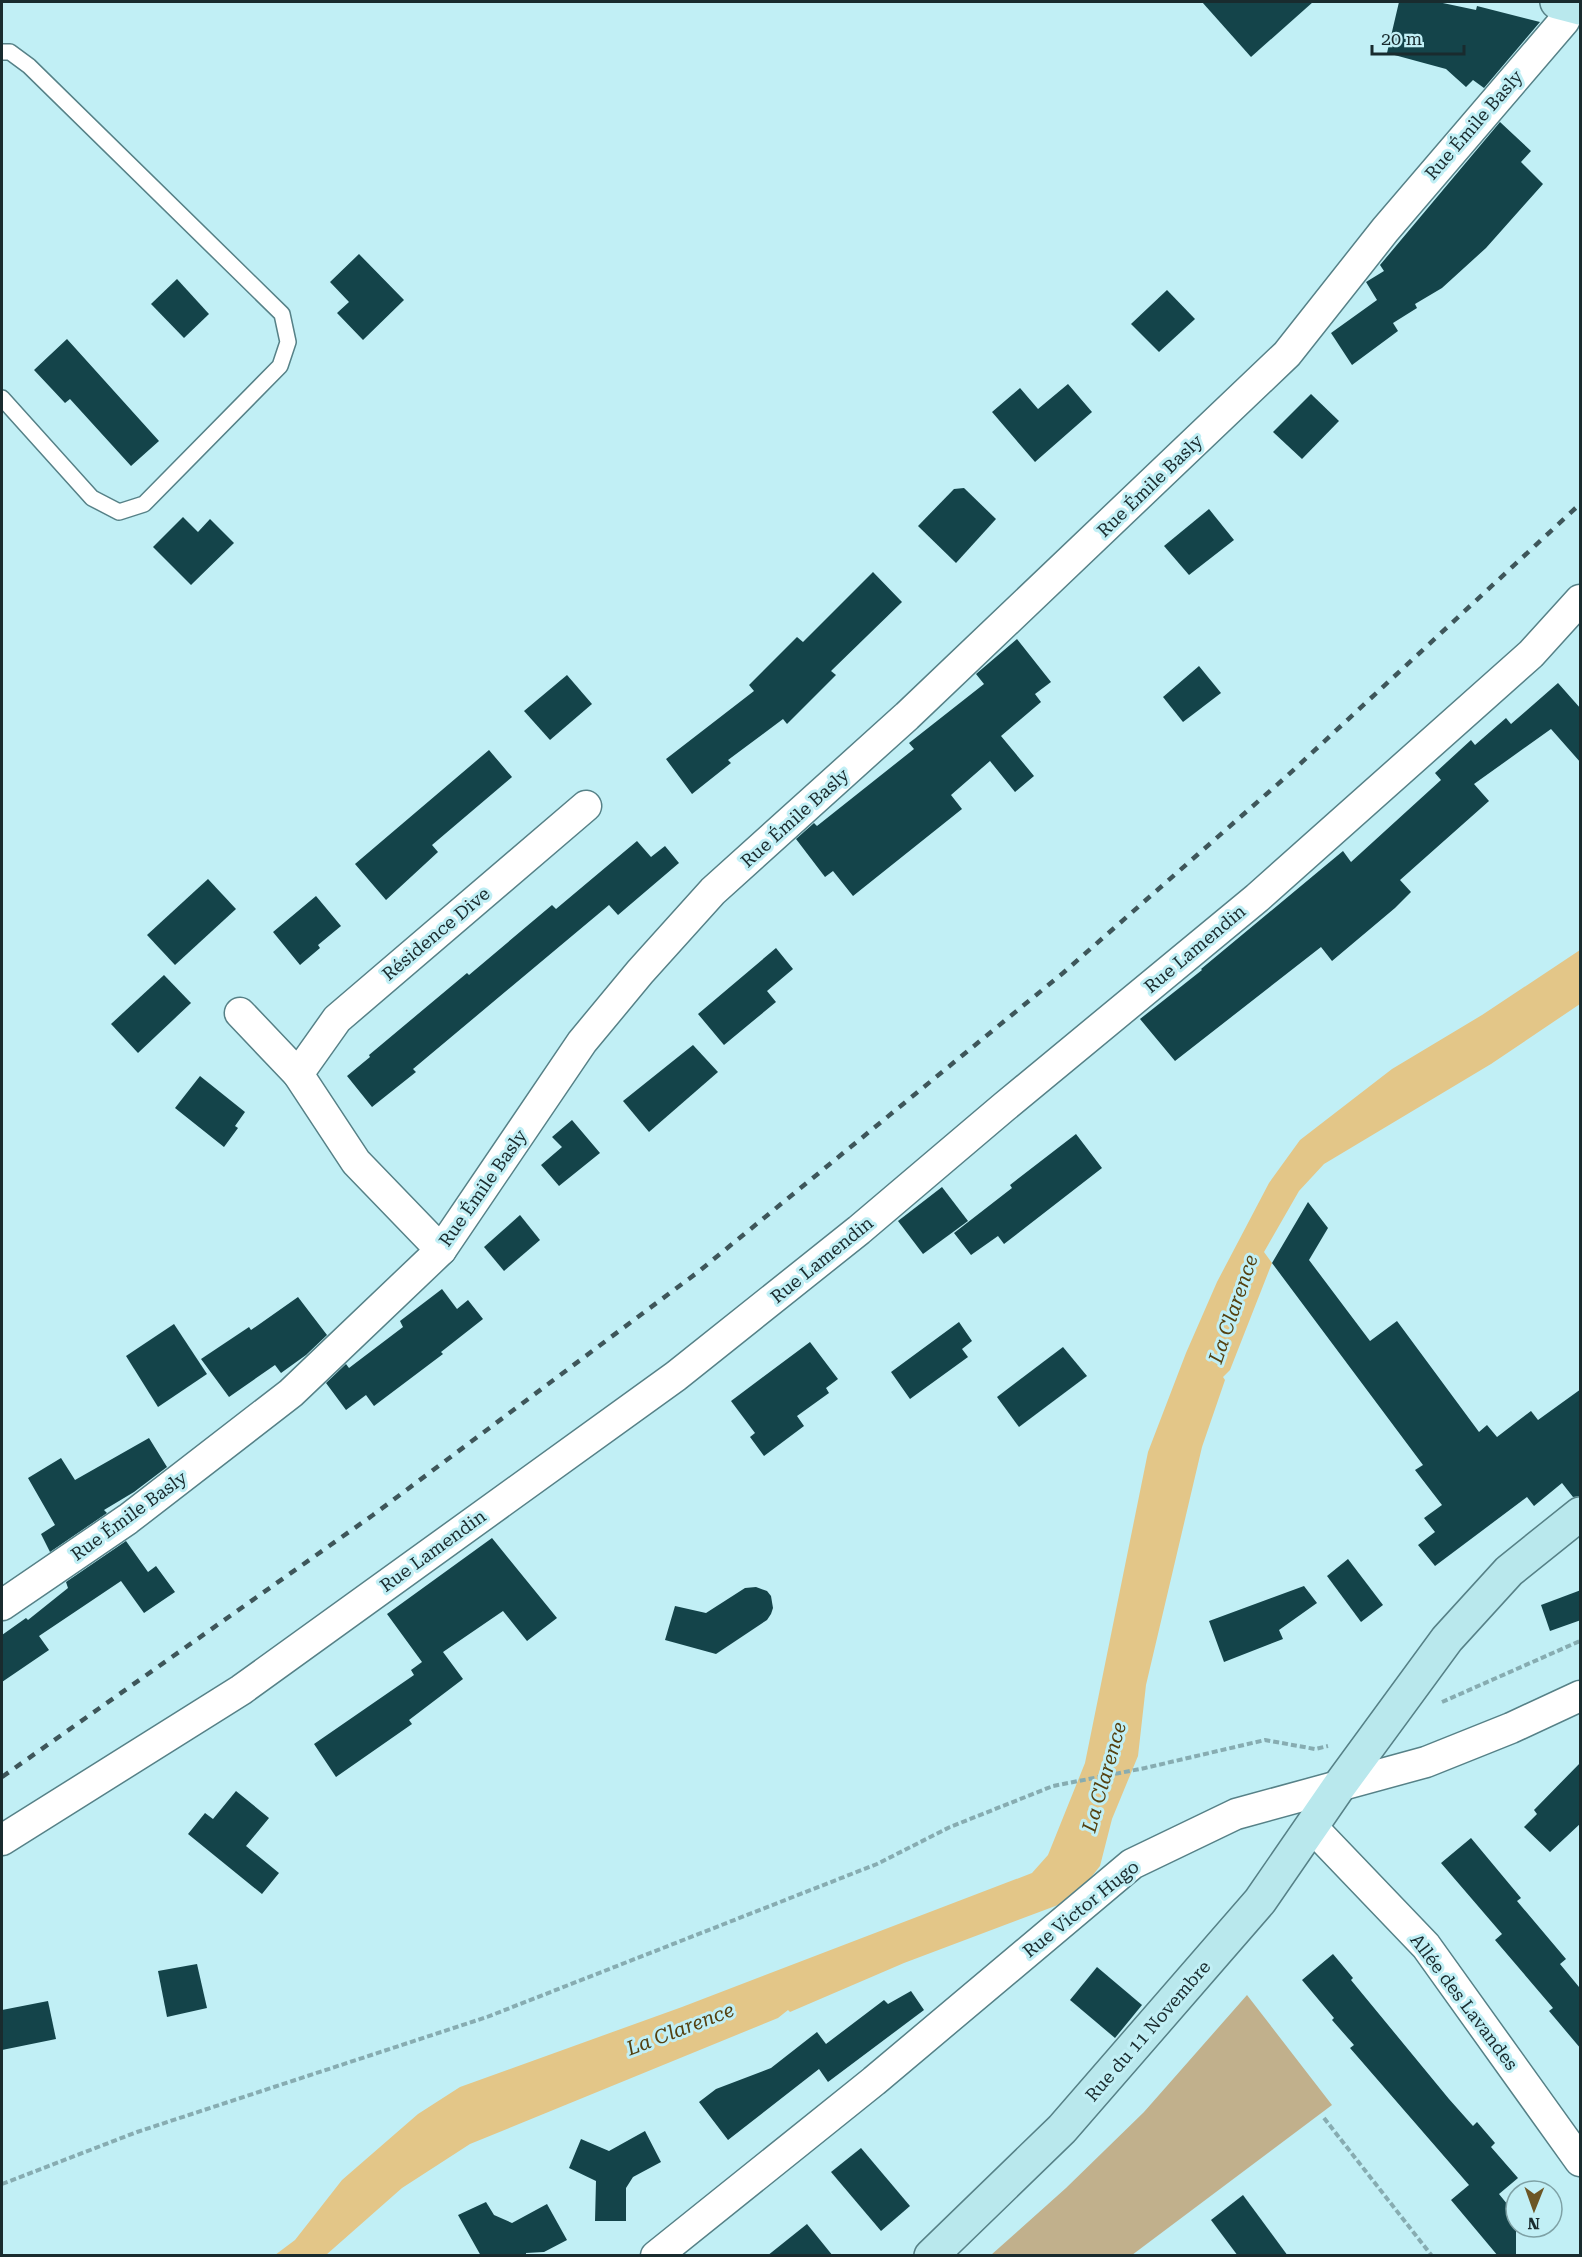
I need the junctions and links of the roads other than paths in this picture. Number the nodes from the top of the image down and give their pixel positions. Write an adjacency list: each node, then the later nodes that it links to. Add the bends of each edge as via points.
1 (1570, 4): 8 (street, Rue Émile Basly, via 1564,21 1385,230 1287,354 907,716 713,891 582,1042)
2 (2, 52): 3 (lane, via 10,52 29,66 282,314 288,342 280,366 144,504 119,512 93,498)
3 (2, 398)
4 (1581, 600): 14 (street, Rue Lamendin, via 1531,654 1257,898 859,1230 676,1376 241,1690)
5 (586, 806): 7 (street, Résidence Dive, via 337,1019)
6 (240, 1013): 7 (street)
7 (298, 1074): 8 (street, via 356,1162)
8 (441, 1250): 10 (street, Rue Émile Basly, via 291,1393 128,1519)
9 (1581, 1514): 12 (main road, via 1509,1571 1447,1639)
10 (2, 1605)
11 (1581, 1696): 12 (street, Rue Victor Hugo, via 1426,1762)
12 (1340, 1785): 13 (main road, Rue du 11 Novembre); 16 (street, Rue Victor Hugo, via 1236,1814 1132,1864 874,2081)
13 (1312, 1827): 15 (street, Allée des Lavandes, via 1426,1946); 17 (main road, Rue du 11 Novembre, via 1260,1901 1062,2129)
14 (2, 1840)
15 (1581, 2161)
16 (657, 2256)
17 (931, 2256)

